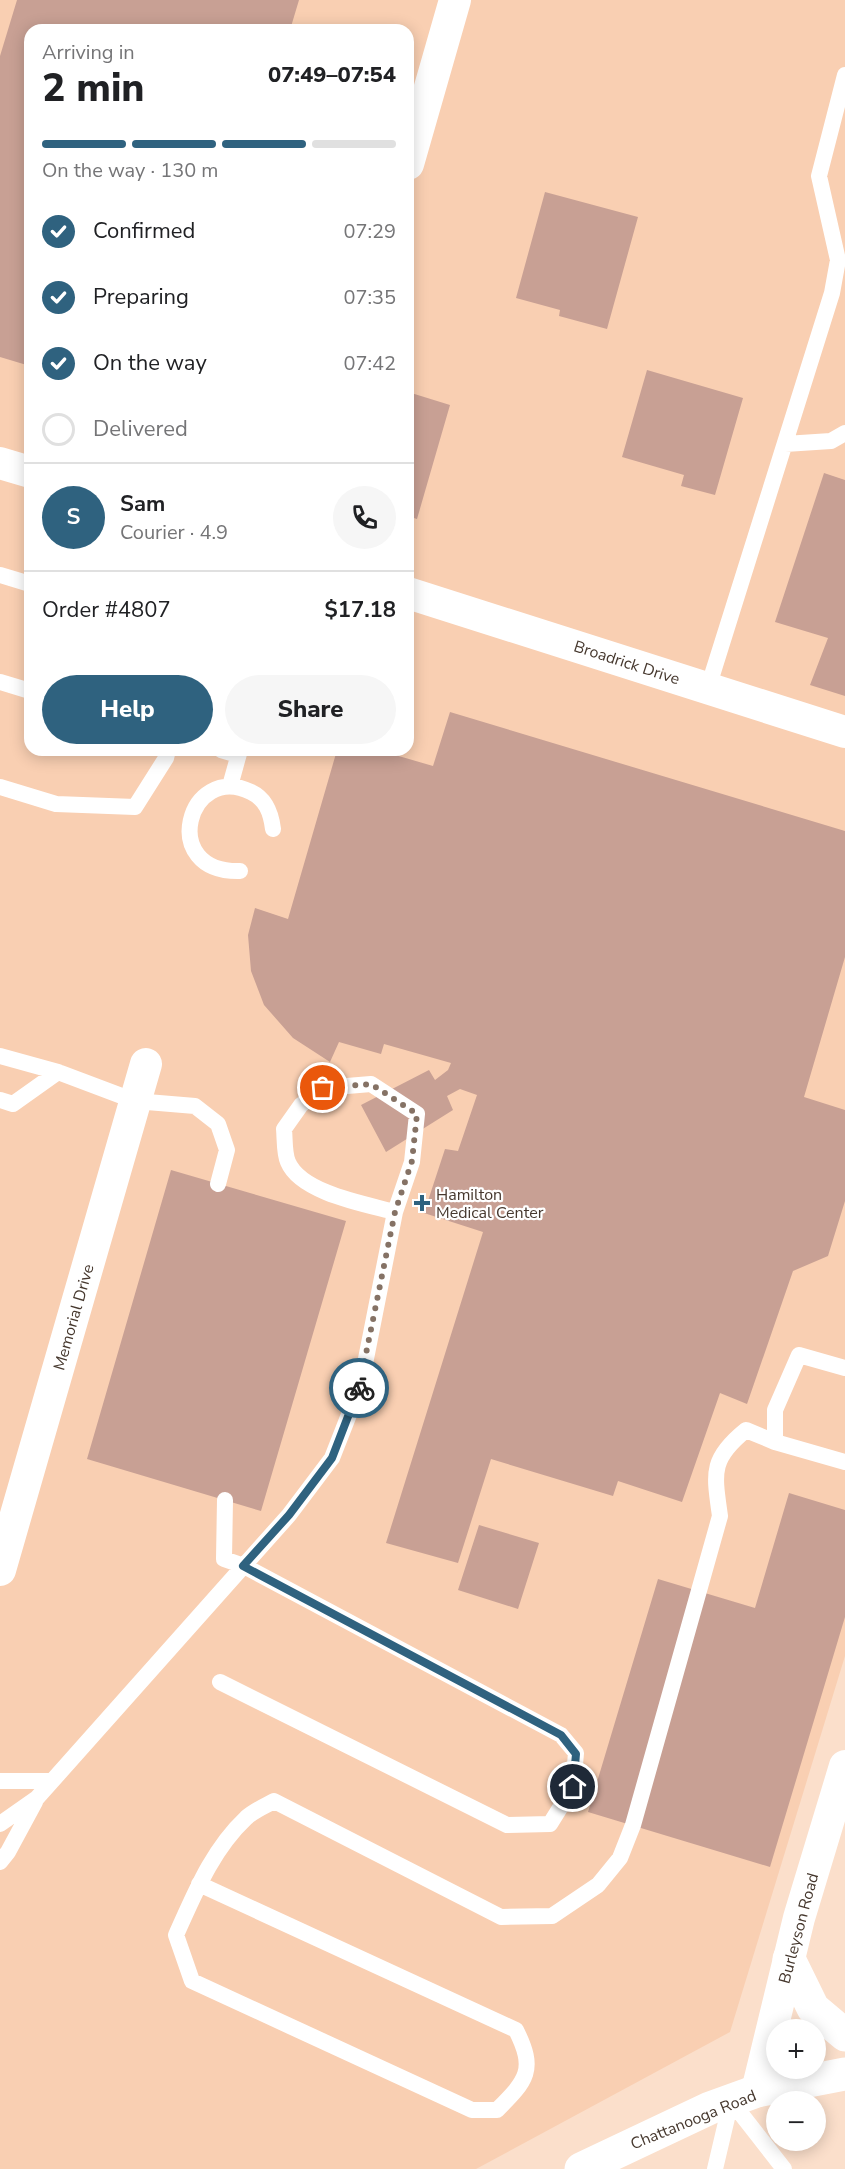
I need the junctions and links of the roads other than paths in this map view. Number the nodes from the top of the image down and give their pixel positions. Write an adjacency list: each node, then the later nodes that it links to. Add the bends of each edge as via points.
1 (455, 0): 3 (street)
2 (845, 75): 4 (lane, via 819,176)
3 (414, 143)
4 (839, 243): 6 (lane, via 832,293)
5 (845, 433): 6 (lane, via 831,441)
6 (785, 444): 13 (lane)
7 (0, 463): 8 (street)
8 (24, 470)
9 (0, 575): 10 (lane)
10 (24, 582)
11 (414, 595): 13 (street, Broadrick Drive)
12 (0, 682): 14 (lane)
13 (708, 688): 15 (street, Broadrick Drive)
14 (24, 689)
15 (845, 732)
16 (166, 756): 19 (lane, via 135,807 56,804)
17 (238, 756): 18 (lane)
18 (230, 786): 20 (lane, via 256,794 266,804); 21 (lane, via 203,797 194,808 189,836 204,861 216,869)
19 (0, 787)
20 (273, 829)
21 (240, 871)
22 (0, 1056): 24 (lane)
23 (146, 1064): 26 (street, Memorial Drive)
24 (58, 1072): 25 (lane, via 13,1104); 26 (lane)
25 (0, 1100)
26 (135, 1101): 27 (lane, via 195,1106 218,1124 227,1150); 33 (street, Memorial Drive)
27 (218, 1184)
28 (395, 1212): 28 (lane, via 412,1161 417,1114 371,1084 323,1088 301,1105 284,1129 288,1163 308,1185); 34 (lane, via 361,1384 332,1458 289,1515)
29 (845, 1368): 30 (lane, via 799,1355 775,1410)
30 (775, 1442): 31 (lane); 43 (lane, via 746,1430 726,1447 714,1475 720,1516 633,1826 620,1858 598,1885 552,1916 501,1917 274,1801 247,1817 208,1865)
31 (845, 1462)
32 (225, 1500): 34 (lane, via 224,1559)
33 (7, 1516): 35 (street, Memorial Drive)
34 (243, 1566): 36 (lane, via 561,1735 576,1754 573,1787 550,1824 507,1825); 39 (lane)
35 (0, 1570)
36 (220, 1682)
37 (845, 1766): 44 (street, Burleyson Road)
38 (0, 1781): 39 (lane)
39 (52, 1781): 40 (lane)
40 (37, 1798): 41 (lane); 42 (lane)
41 (0, 1824)
42 (0, 1862)
43 (199, 1884): 43 (lane, via 176,1935 192,1981 472,2110 497,2110 521,2086 528,2055 516,2030)
44 (789, 1959): 45 (main road, via 813,2008); 47 (street, Burleyson Road)
45 (845, 2035)
46 (845, 2074): 47 (main road, Chattanooga Road)
47 (744, 2096): 48 (main road, Chattanooga Road); 49 (lane); 50 (lane)
48 (581, 2169)
49 (714, 2169)
50 (784, 2169)

